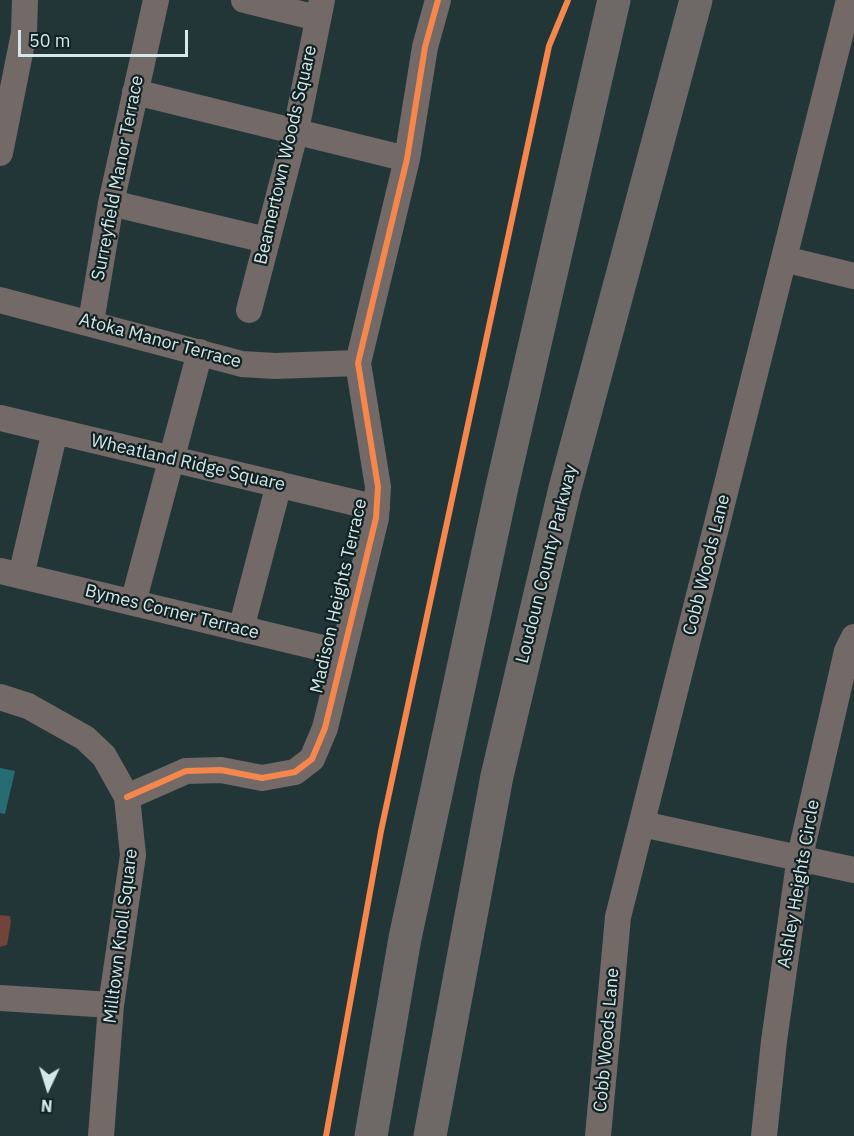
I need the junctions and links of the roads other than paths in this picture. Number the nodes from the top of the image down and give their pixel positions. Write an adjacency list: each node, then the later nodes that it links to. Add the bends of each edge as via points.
1 (25, 0): 11 (street, via 24,33)
2 (156, 0): 9 (street, Surreyfield Manor Terrace)
3 (244, 0): 8 (street)
4 (438, 0): 12 (street, Madison Heights Terrace, via 425,47)
5 (614, 0): 40 (main road, via 502,487 405,938)
6 (696, 0): 41 (main road, Loudoun County Parkway, via 565,488 500,764)
7 (849, 0): 15 (street, Cobb Woods Lane)
8 (320, 9): 10 (street, Beamertown Woods Square)
9 (135, 92): 10 (street); 13 (street, Surreyfield Manor Terrace)
10 (296, 130): 12 (street); 14 (street, Beamertown Woods Square)
11 (0, 153)
12 (407, 159): 21 (street, Madison Heights Terrace)
13 (111, 203): 14 (street); 19 (street, Surreyfield Manor Terrace)
14 (266, 240): 18 (street, Beamertown Woods Square)
15 (784, 259): 16 (street); 34 (street, Cobb Woods Lane)
16 (854, 276)
17 (0, 300): 19 (street, Atoka Manor Terrace)
18 (249, 310)
19 (91, 322): 20 (street, Atoka Manor Terrace)
20 (200, 352): 21 (street, Atoka Manor Terrace, via 253,365); 24 (street)
21 (358, 363): 26 (street, Madison Heights Terrace, via 378,487)
22 (0, 418): 23 (street, Wheatland Ridge Square)
23 (55, 431): 24 (street, Wheatland Ridge Square); 27 (street)
24 (172, 459): 25 (street, Wheatland Ridge Square); 28 (street)
25 (279, 484): 26 (street, Wheatland Ridge Square); 29 (street)
26 (377, 508): 31 (street, Madison Heights Terrace)
27 (10, 573): 28 (street, Bymes Corner Terrace)
28 (133, 603): 29 (street, Bymes Corner Terrace)
29 (241, 629): 31 (street, Bymes Corner Terrace)
30 (854, 637): 35 (street, Ashley Heights Circle, via 847,651)
31 (343, 653): 33 (street, Madison Heights Terrace, via 325,728 312,759 295,772 262,778 221,770 186,771)
32 (0, 697): 33 (street, Milltown Knoll Square, via 28,706 85,738 104,756)
33 (127, 797): 38 (street, Milltown Knoll Square, via 133,855)
34 (642, 824): 35 (street); 42 (street, Cobb Woods Lane, via 618,917)
35 (800, 856): 36 (street); 43 (street, Ashley Heights Circle)
36 (854, 870)
37 (0, 998): 38 (street)
38 (111, 1005): 39 (street, Milltown Knoll Square)
39 (101, 1136)
40 (371, 1136)
41 (430, 1136)
42 (598, 1136)
43 (764, 1136)

